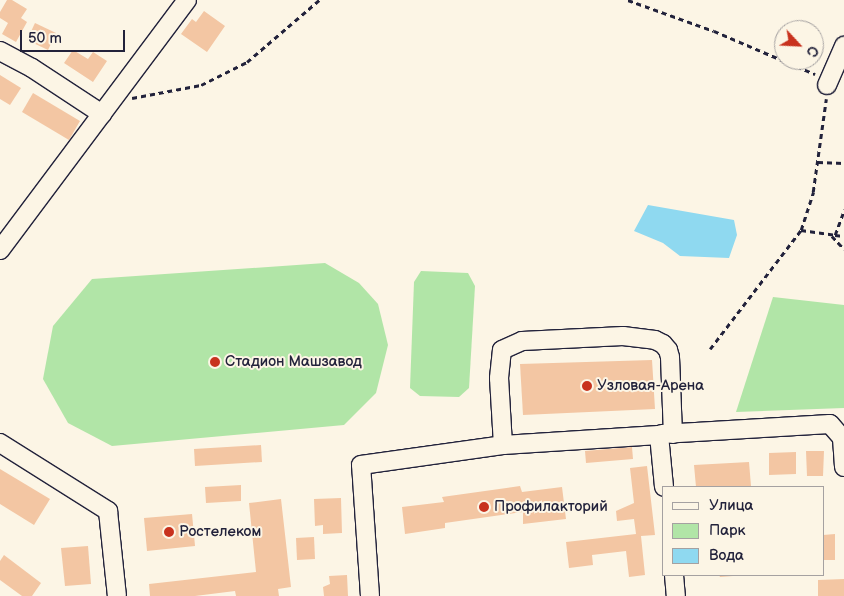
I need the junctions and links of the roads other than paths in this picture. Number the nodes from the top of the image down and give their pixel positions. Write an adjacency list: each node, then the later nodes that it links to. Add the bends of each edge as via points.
1 (187, 0): 5 (street)
2 (844, 46): 4 (street)
3 (0, 51): 5 (street)
4 (828, 85)
5 (106, 109): 6 (street)
6 (0, 250)
7 (666, 434): 9 (street); 9 (street, via 670,357 663,344 623,336 522,341 502,350 499,378); 10 (street, via 830,424 842,438); 11 (street)
8 (0, 443): 13 (street, via 108,512)
9 (503, 445): 14 (street, via 361,465)
10 (844, 467)
11 (664, 486)
12 (674, 576): 15 (street)
13 (116, 596)
14 (370, 596)
15 (676, 596)

